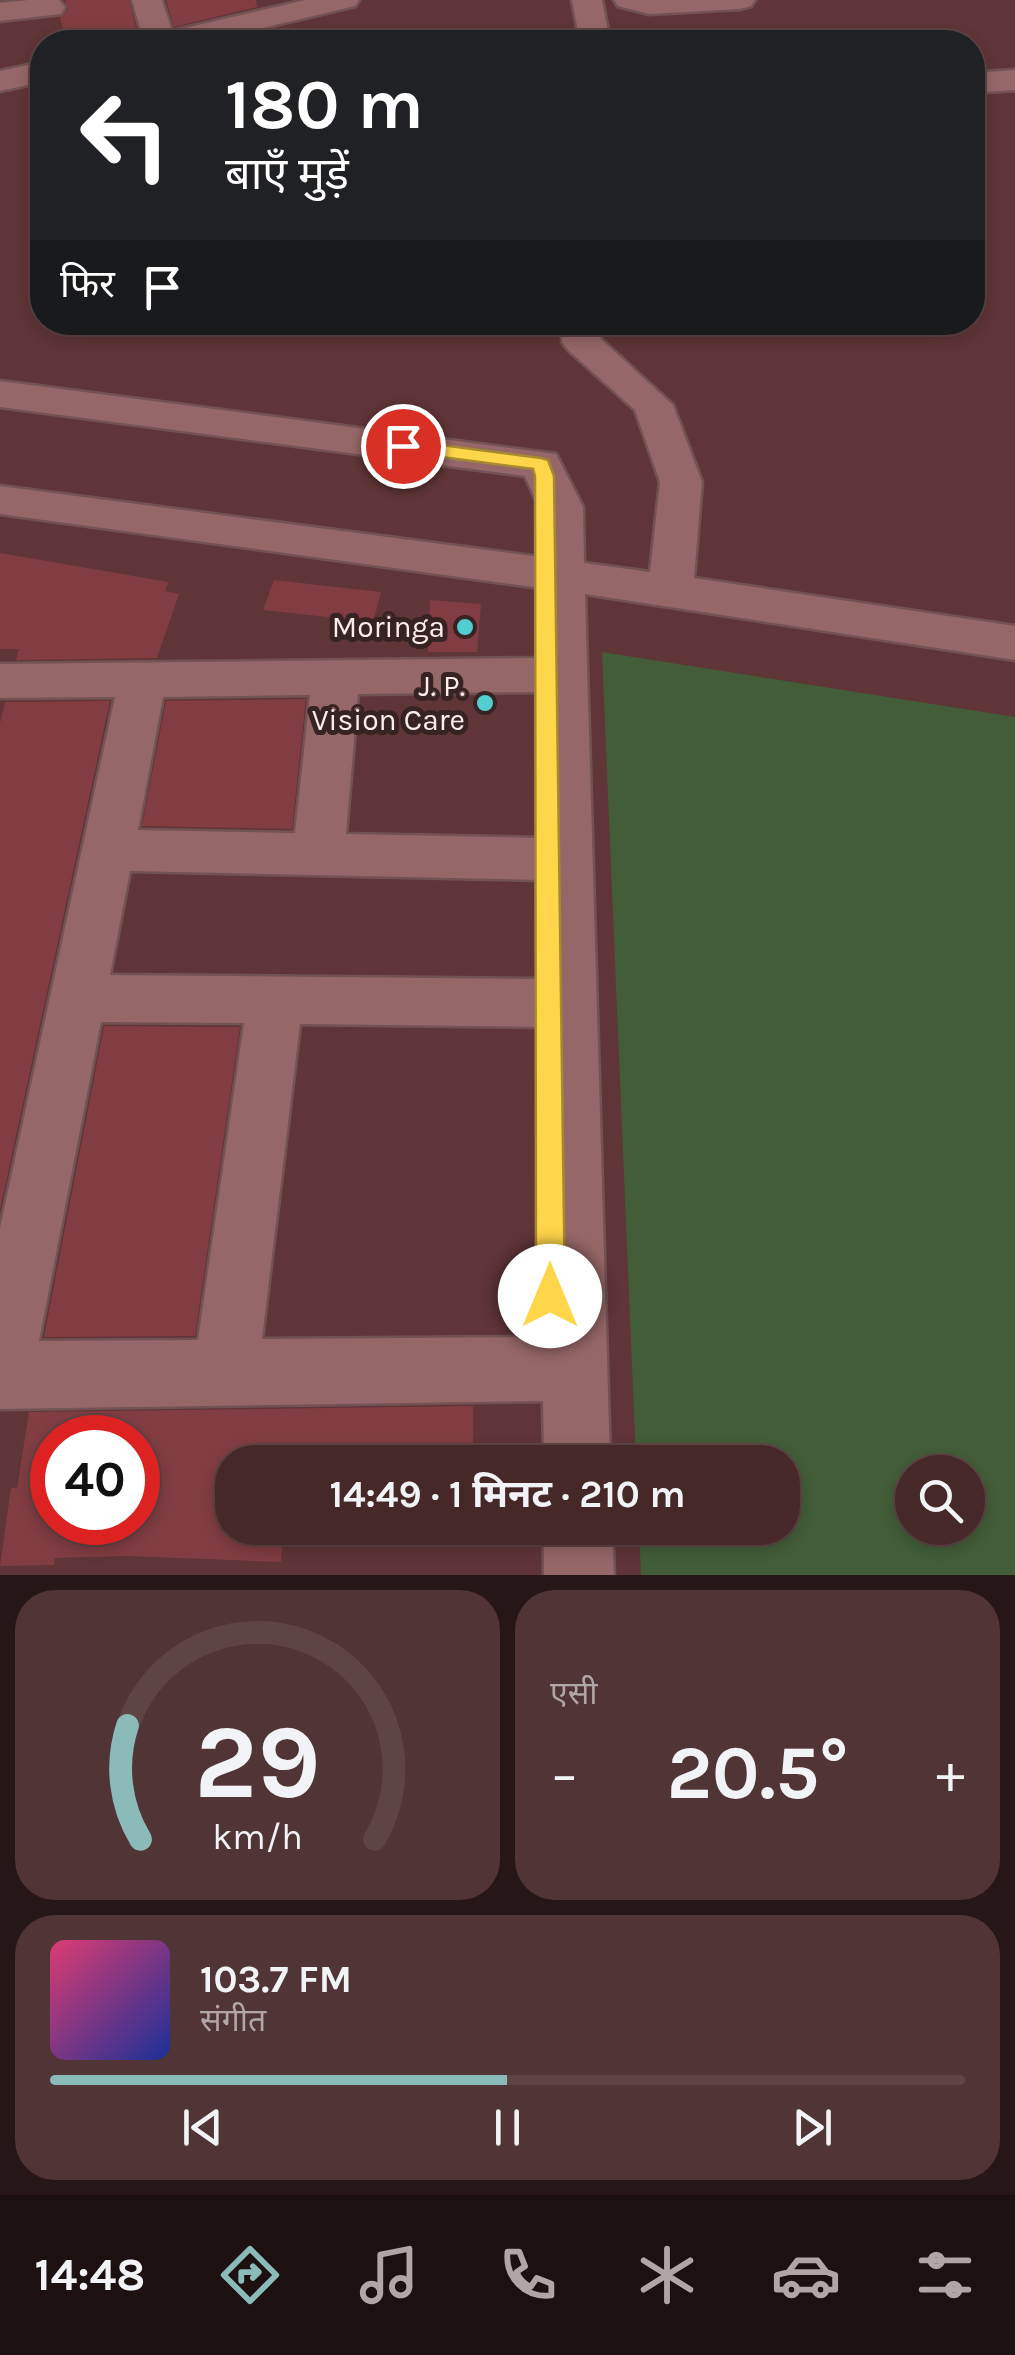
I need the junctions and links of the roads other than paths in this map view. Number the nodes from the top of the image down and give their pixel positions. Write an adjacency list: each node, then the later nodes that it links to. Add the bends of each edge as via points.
1 (147, 0): 10 (street)
2 (344, 0): 8 (street)
3 (587, 0): 12 (street)
4 (629, 0): 5 (street)
5 (740, 0)
6 (49, 3): 7 (street); 9 (street)
7 (0, 12)
8 (236, 13): 11 (street)
9 (54, 30)
10 (156, 30)
11 (196, 30)
12 (593, 30)
13 (30, 75): 15 (street)
14 (1015, 80): 16 (street)
15 (0, 81)
16 (985, 81)
17 (30, 100): 18 (street)
18 (0, 105)
19 (582, 335): 23 (street, via 582,342 653,404 681,482)
20 (0, 394): 22 (street, via 541,464)
21 (0, 500): 22 (street)
22 (553, 576): 23 (street); 25 (street); 40 (street)
23 (670, 592): 24 (street)
24 (1015, 644)
25 (546, 675): 26 (street); 31 (street)
26 (336, 677): 27 (street); 30 (street)
27 (143, 679): 28 (street); 29 (street)
28 (0, 681)
29 (108, 850): 30 (street); 32 (street)
30 (318, 854): 31 (street)
31 (547, 859): 34 (street)
32 (78, 998): 33 (street); 35 (street)
33 (275, 998): 34 (street); 37 (street)
34 (548, 1002): 36 (street)
35 (20, 1182): 38 (street)
36 (551, 1368): 37 (street); 39 (street)
37 (225, 1374): 38 (street)
38 (0, 1376)
39 (552, 1445)
40 (577, 1445)
41 (552, 1545): 43 (street)
42 (578, 1545): 44 (street)
43 (552, 1575)
44 (579, 1575)

